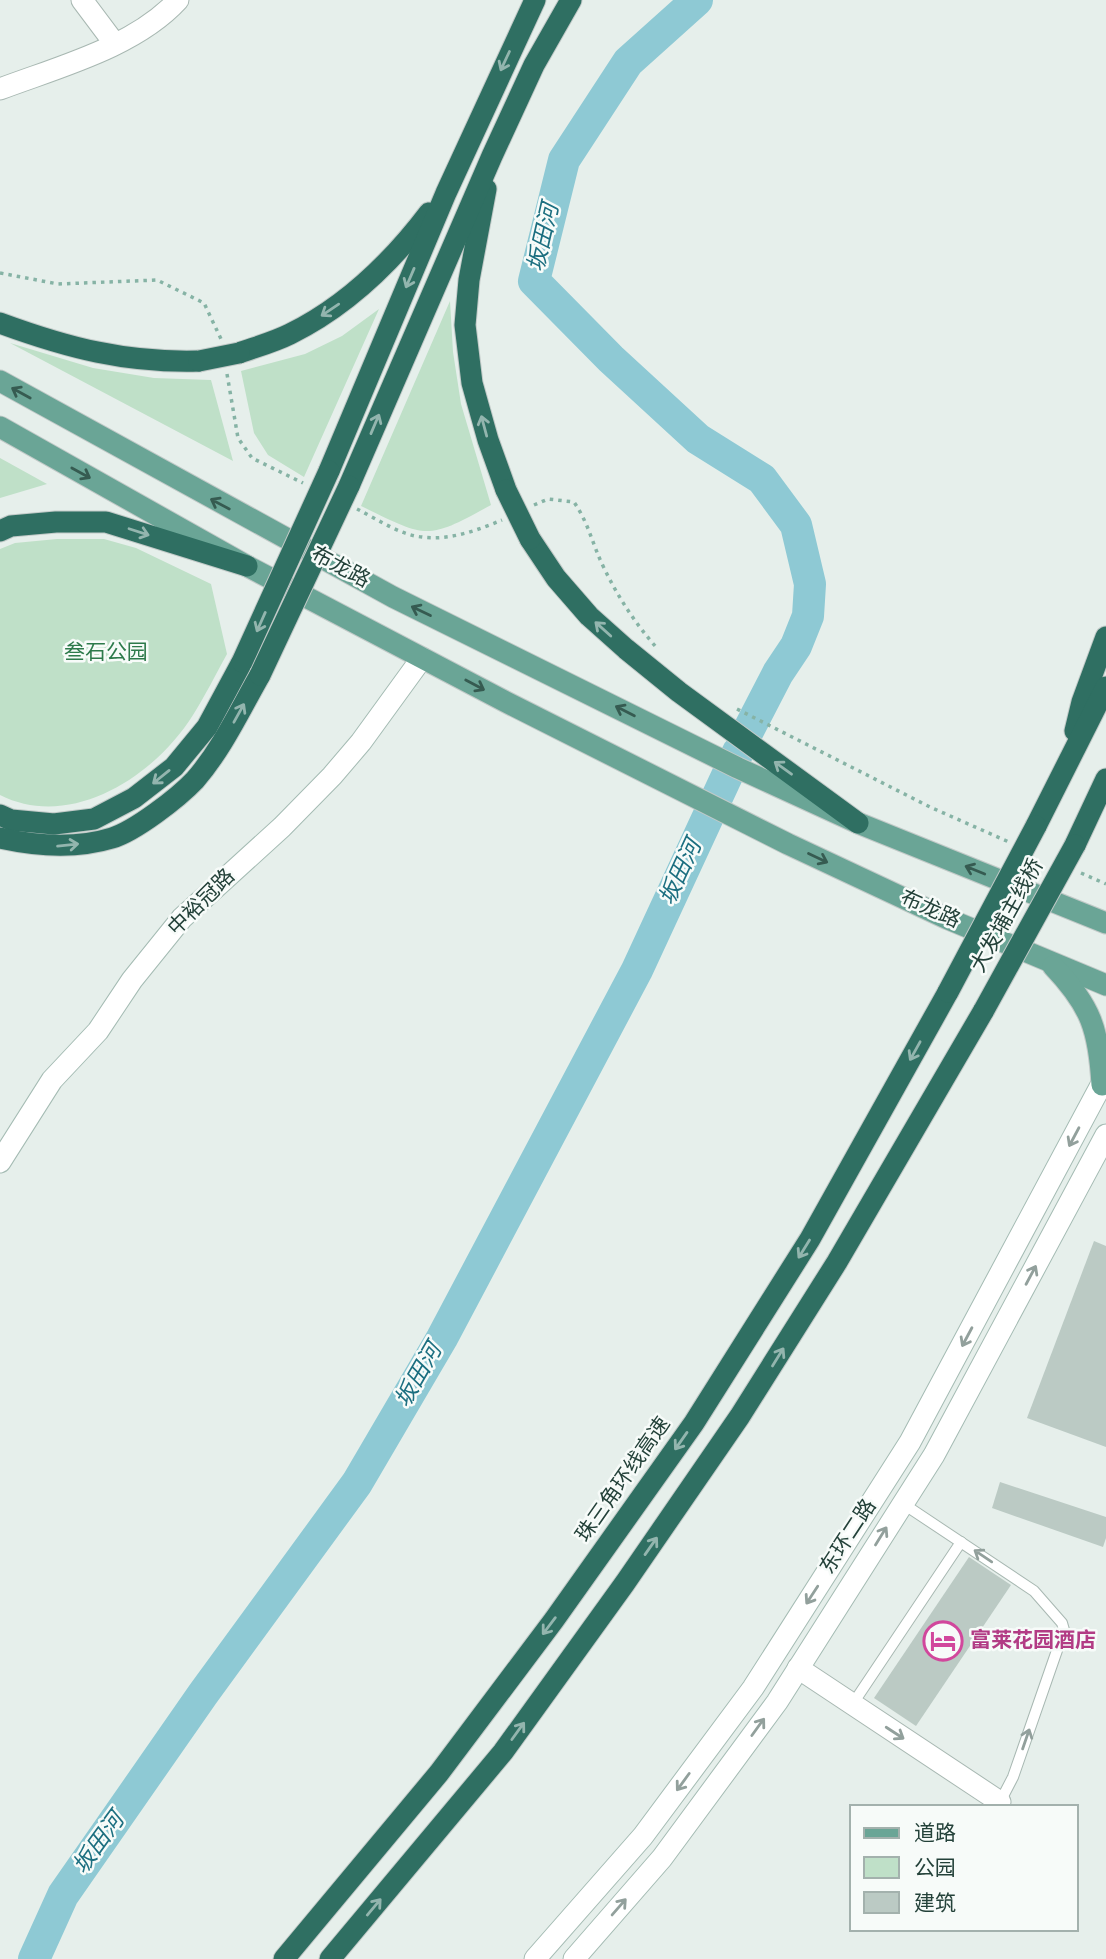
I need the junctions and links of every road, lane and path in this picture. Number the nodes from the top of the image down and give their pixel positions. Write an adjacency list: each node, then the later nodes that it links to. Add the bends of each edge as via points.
1 (82, 0): 5 (main road)
2 (178, 0): 5 (main road, via 157,20)
3 (535, 0): 8 (highway, one-way to 8)
4 (570, 0): 7 (highway)
5 (115, 44): 6 (main road)
6 (0, 89)
7 (492, 156): 22 (highway, one-way to 7, bridge, via 626,649 589,616 530,539 488,440 472,383 465,326); 23 (highway, one-way to 7, bridge, via 61,846 113,838 157,813 194,780 230,730 260,675 349,486)
8 (446, 192): 9 (highway, one-way to 9, bridge, via 403,247 365,285 288,335 239,353 199,361 157,362 50,342); 21 (highway, one-way to 21, bridge, via 329,471 242,662 207,727 174,767 134,799 94,819 54,824)
9 (0, 323)
10 (0, 382): 22 (main road, 布龙路, one-way to 10, via 393,597)
11 (0, 427): 13 (main road, 布龙路, one-way to 13)
12 (0, 530): 13 (highway, one-way to 13, via 56,522 106,522)
13 (247, 566): 15 (main road, 布龙路)
14 (1106, 637): 18 (highway, via 1082,702)
15 (422, 657): 29 (main road, 布龙路, one-way to 29, via 757,828); 34 (main road, 中裕冠路, via 332,776 182,918 98,1031 52,1080)
16 (1106, 687): 18 (highway)
17 (727, 704): 25 (path, via 930,807)
18 (1067, 767): 31 (highway, 大发埔主线桥, bridge)
19 (1106, 779): 24 (highway)
20 (1106, 794): 24 (highway)
21 (0, 815)
22 (858, 823): 28 (main road, one-way to 22)
23 (0, 838)
24 (1075, 845): 41 (highway, 大发埔主线桥, one-way to 24, bridge, via 503,1752 732,1427 837,1262)
25 (1018, 846)
26 (1081, 873): 27 (path)
27 (1106, 884)
28 (1106, 923)
29 (1046, 960): 30 (main road, 布龙路); 32 (main road, via 1082,1001 1094,1025)
30 (1106, 985)
31 (948, 992): 40 (highway, 珠三角环线高速, one-way to 40, via 810,1239 694,1423 439,1773)
32 (1104, 1080): 42 (main road, 东环二路, one-way to 42, via 910,1442 753,1688 643,1836)
33 (1106, 1135): 35 (main road, 东环二路, one-way to 33, via 934,1455)
34 (0, 1161)
35 (902, 1503): 36 (lane); 37 (main road, 东环二路, one-way to 35)
36 (961, 1542): 38 (lane); 39 (lane, one-way to 36, via 1064,1630 1057,1615 1034,1591)
37 (798, 1668): 38 (main road); 43 (main road, 东环二路, one-way to 37, via 662,1858)
38 (852, 1705): 39 (main road, one-way to 39)
39 (1000, 1802)
40 (284, 1959)
41 (330, 1959)
42 (535, 1959)
43 (574, 1959)

